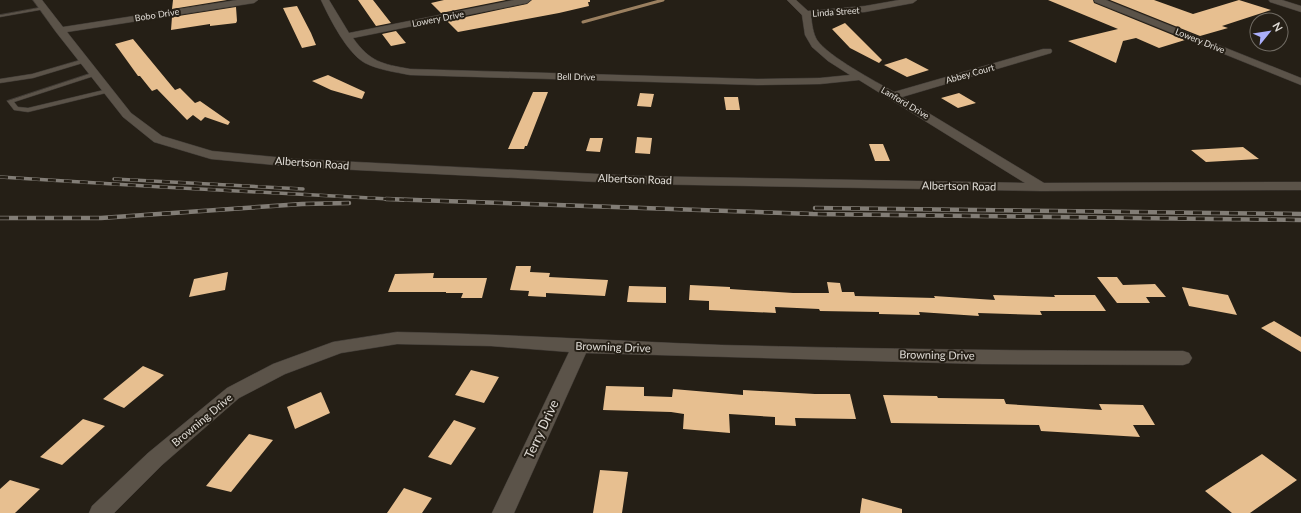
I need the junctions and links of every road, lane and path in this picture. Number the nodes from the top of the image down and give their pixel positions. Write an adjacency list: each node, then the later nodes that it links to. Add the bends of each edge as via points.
1 (254, 0): 12 (street, Bobo Drive)
2 (325, 0): 13 (street, Bell Drive)
3 (527, 0): 13 (street, Lowery Drive)
4 (791, 0): 10 (street)
5 (913, 0): 10 (street, Linda Street, via 865,10)
6 (1098, 0): 19 (street, Lowery Drive)
7 (1272, 0): 9 (street)
8 (40, 4): 11 (lane); 12 (street, Albertson Road)
9 (1301, 9)
10 (806, 14): 17 (street, Lanford Drive, via 808,34 813,42 832,59)
11 (0, 16)
12 (59, 30): 15 (street, Albertson Road)
13 (348, 36): 17 (street, Bell Drive, via 363,57 383,66 410,72 757,82 820,81)
14 (1047, 51): 21 (street, Abbey Court)
15 (84, 61): 16 (street, Albertson Road); 18 (lane, via 33,76)
16 (95, 74): 20 (street, Albertson Road); 20 (lane, via 10,101 16,109 28,110)
17 (859, 77): 21 (street, Lanford Drive)
18 (0, 81)
19 (1301, 82)
20 (108, 91): 23 (street, Albertson Road, via 127,114 158,139 211,155 296,163 638,180)
21 (894, 96): 23 (street, Lanford Drive)
22 (1301, 186): 23 (street, Albertson Road)
23 (1042, 188)
24 (580, 346): 25 (street, Browning Drive, via 982,357); 26 (street, Browning Drive, via 491,340 397,338 339,347 279,368 232,393 155,459); 27 (street, Terry Drive)
25 (1183, 358)
26 (100, 513)
27 (503, 513)

